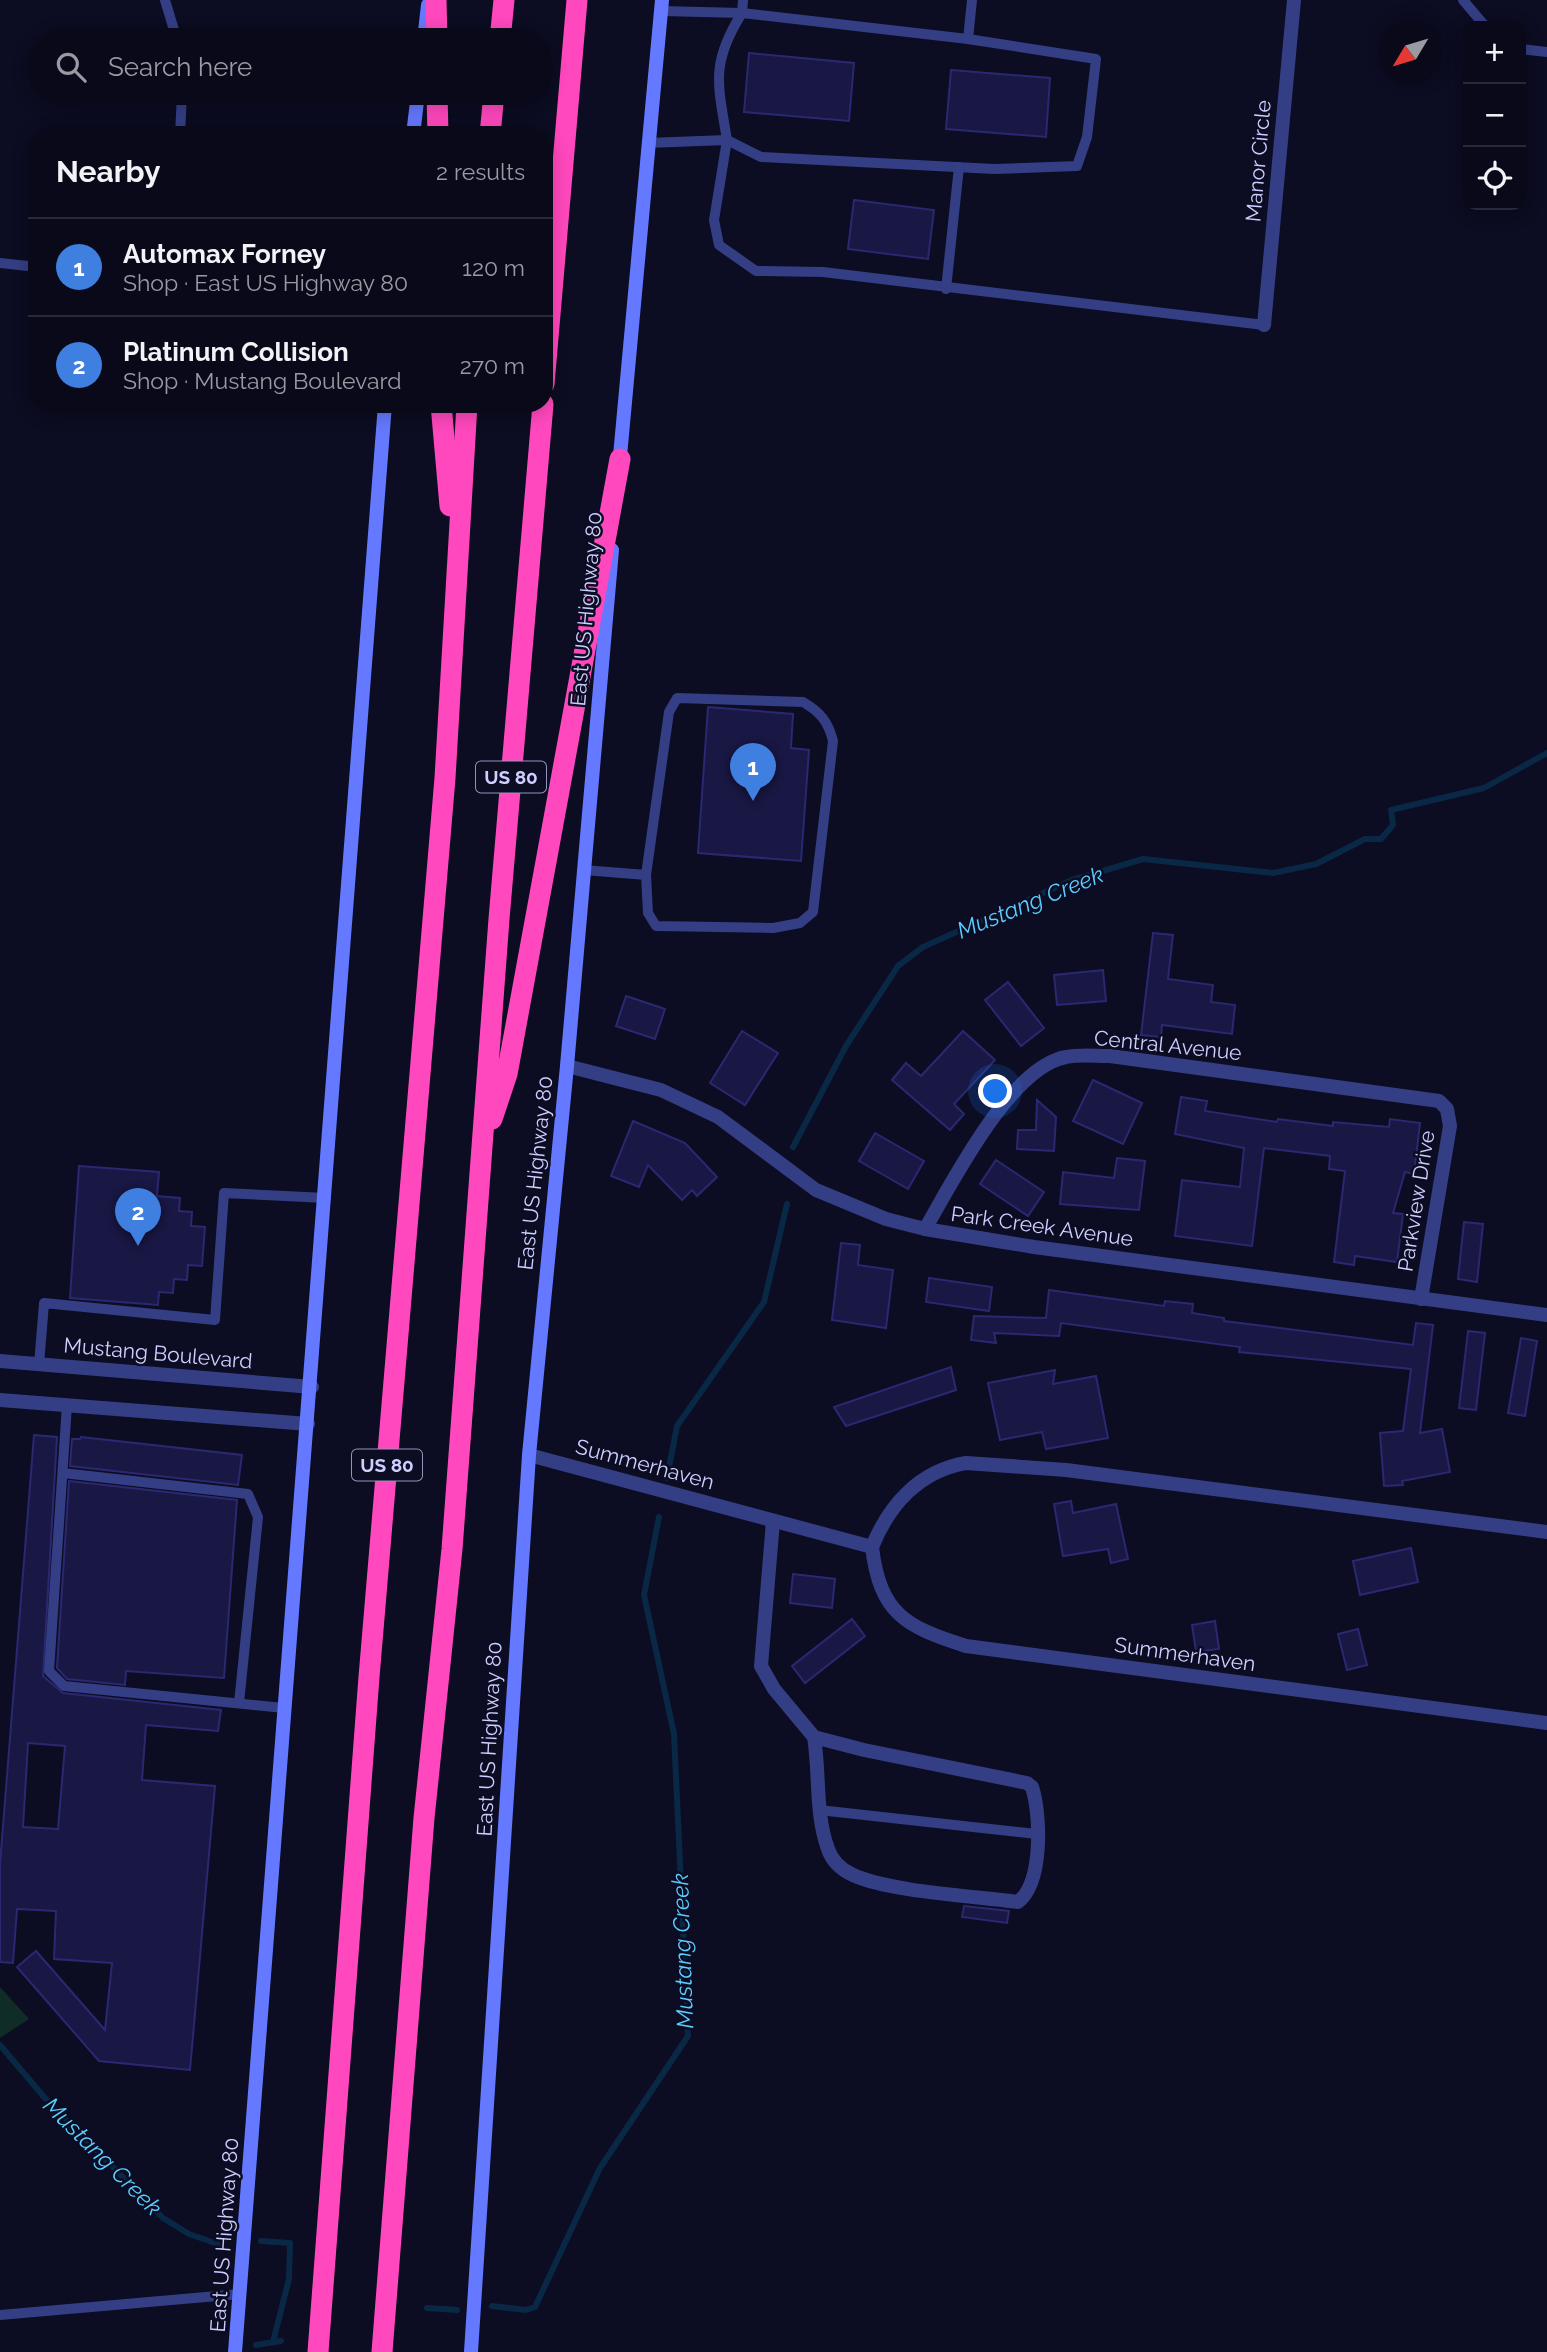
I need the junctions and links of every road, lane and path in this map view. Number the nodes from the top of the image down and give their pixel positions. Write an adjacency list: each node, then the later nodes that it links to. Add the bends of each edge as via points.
1 (165, 0): 13 (lane)
2 (429, 0): 14 (main road)
3 (436, 0): 15 (highway)
4 (504, 0): 16 (highway)
5 (577, 0): 33 (highway)
6 (743, 0): 11 (lane)
7 (972, 0): 17 (lane)
8 (1294, 0): 35 (street, Manor Circle)
9 (1463, 0): 12 (lane)
10 (662, 6): 11 (lane); 29 (main road, East US Highway 80)
11 (742, 13): 17 (lane); 28 (lane, via 727,37 716,72)
12 (1481, 21)
13 (173, 28)
14 (426, 28)
15 (436, 28)
16 (501, 28)
17 (968, 39): 30 (lane, via 1096,59 1087,137 1077,166)
18 (1526, 50): 19 (lane)
19 (1547, 52)
20 (182, 105): 24 (lane)
21 (416, 105): 25 (main road)
22 (437, 105): 26 (highway)
23 (493, 105): 27 (highway)
24 (181, 126)
25 (413, 126)
26 (438, 126)
27 (491, 126)
28 (727, 140): 29 (lane); 30 (lane, via 761,157); 34 (lane, via 714,220 719,245 756,271 823,272)
29 (647, 144): 40 (main road, East US Highway 80)
30 (959, 167): 34 (lane)
31 (0, 263): 32 (lane)
32 (28, 266)
33 (553, 279)
34 (946, 289): 35 (lane)
35 (1264, 325)
36 (384, 413): 47 (main road, East US Highway 80)
37 (442, 413): 41 (highway)
38 (466, 413): 41 (highway, US 80)
39 (541, 413): 46 (highway, US 80)
40 (620, 460): 42 (main road, East US Highway 80); 46 (highway, via 507,1074)
41 (456, 578): 71 (highway, US 80, via 445,778)
42 (584, 870): 43 (lane); 44 (main road, East US Highway 80)
43 (646, 874): 43 (lane, via 648,913 656,926 773,928 800,923 813,912 833,741 818,711 803,702 677,698 669,712)
44 (567, 1066): 48 (street, Park Creek Avenue, via 661,1090 718,1117 816,1190); 57 (main road, East US Highway 80)
45 (1447, 1109): 48 (street, Central Avenue, via 1439,1101 1200,1068 1110,1056 1065,1057 1046,1066 1001,1106); 49 (street, Parkview Drive, via 1450,1126)
46 (482, 1151): 72 (highway, US 80)
47 (326, 1198): 52 (lane, via 224,1193 215,1320 44,1303); 53 (main road, East US Highway 80)
48 (925, 1230): 49 (street, Park Creek Avenue)
49 (1421, 1300): 50 (street, Park Creek Avenue)
50 (1547, 1315)
51 (0, 1361): 52 (street, Mustang Boulevard)
52 (39, 1365): 53 (street, Mustang Boulevard)
53 (312, 1387): 56 (main road, East US Highway 80)
54 (0, 1400): 55 (street)
55 (68, 1405): 56 (street); 58 (lane)
56 (308, 1423): 63 (main road, East US Highway 80)
57 (529, 1455): 59 (street, Summerhaven); 73 (main road, East US Highway 80)
58 (63, 1473): 62 (lane, via 49,1671 64,1686); 62 (lane, via 248,1494 257,1517)
59 (774, 1521): 61 (street, Summerhaven); 65 (street, via 761,1666)
60 (1547, 1532): 61 (street, via 1066,1470 966,1463 909,1489 882,1523)
61 (872, 1547): 64 (street, Summerhaven, via 880,1586 898,1615 910,1625 966,1646)
62 (239, 1703): 63 (lane)
63 (284, 1708): 68 (main road, East US Highway 80)
64 (1547, 1723)
65 (814, 1737): 66 (street); 67 (street, via 1027,1783 1037,1800)
66 (819, 1810): 67 (lane); 67 (street, via 835,1863 853,1875 1018,1902 1031,1886)
67 (1037, 1834)
68 (240, 2294): 69 (lane); 70 (main road, East US Highway 80)
69 (0, 2315)
70 (235, 2352)
71 (318, 2352)
72 (382, 2352)
73 (471, 2352)

